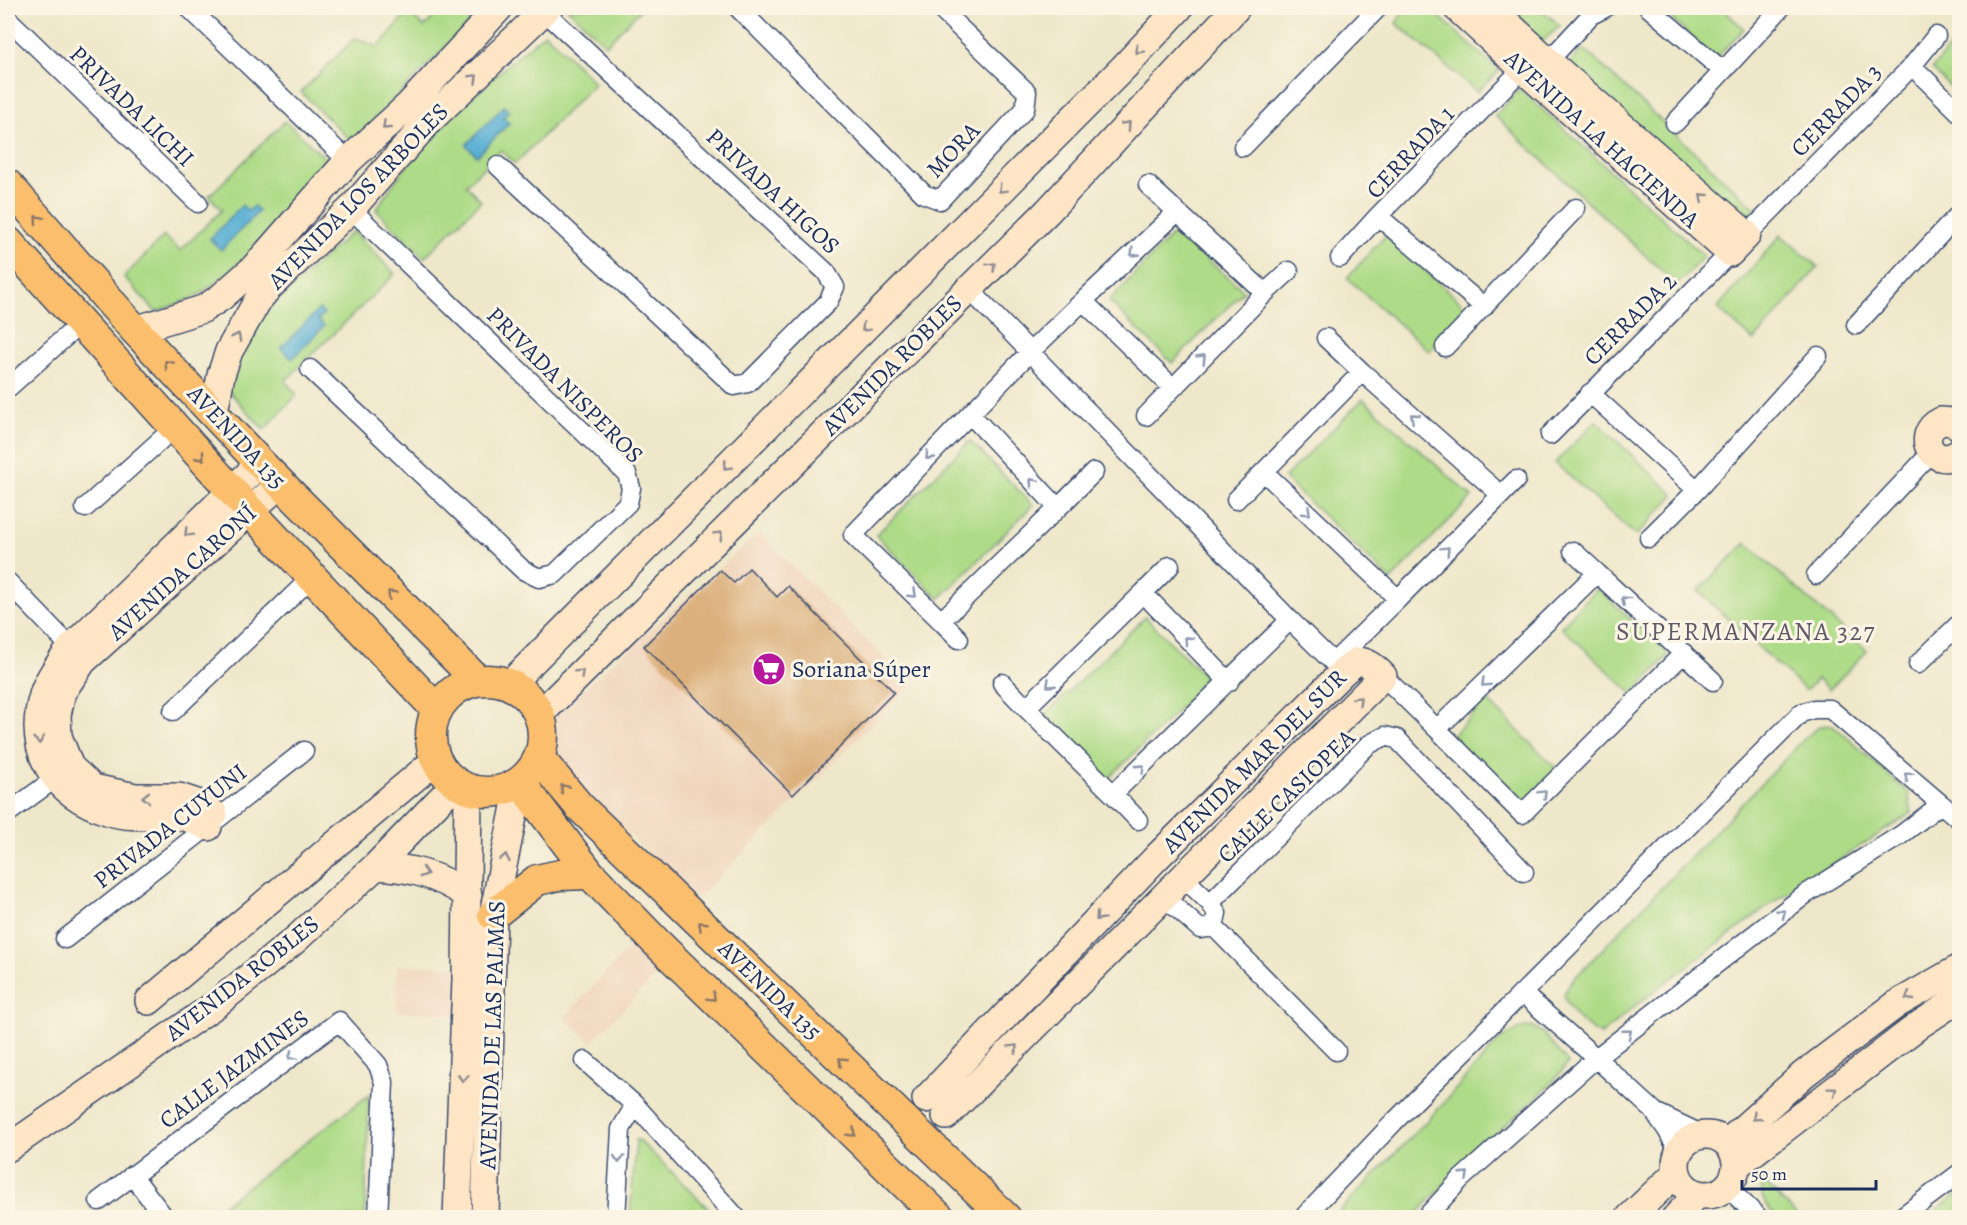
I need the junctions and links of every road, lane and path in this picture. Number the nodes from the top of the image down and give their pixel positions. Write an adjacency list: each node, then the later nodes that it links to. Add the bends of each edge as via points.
1 (189, 8): 23 (street)
2 (499, 8): 19 (street, AVENIDA LOS ARBOLES)
3 (738, 8): 4 (street, MORA, via 924,194 940,200 1024,109 1027,92)
4 (939, 8)
5 (1179, 8): 96 (street, AVENIDA ROBLES, one-way to 96)
6 (1236, 8): 38 (street, AVENIDA ROBLES, one-way to 6, via 1047,212)
7 (1378, 8): 22 (street)
8 (1457, 8): 16 (street, AVENIDA LA HACIENDA)
9 (1491, 8): 16 (street)
10 (1605, 8): 16 (street, CERRADA 1, via 1591,15)
11 (1649, 8): 18 (street)
12 (1781, 8): 18 (street)
13 (546, 9): 19 (street, AVENIDA LOS ARBOLES, one-way to 13); 24 (street, PRIVADA HIGOS, via 826,272 835,287 828,302 748,383 734,386)
14 (8, 19): 27 (street, PRIVADA LICHI)
15 (1936, 36): 17 (street)
16 (1535, 65): 32 (street, CERRADA 1); 34 (street, AVENIDA LA HACIENDA)
17 (1912, 66): 20 (street, CERRADA 3); 34 (street, CERRADA 3)
18 (1722, 70): 21 (street)
19 (418, 113): 23 (street, AVENIDA LOS ARBOLES, one-way to 23); 29 (street, AVENIDA LOS ARBOLES)
20 (1959, 113)
21 (1675, 123)
22 (1243, 147)
23 (348, 161): 37 (street, AVENIDA LOS ARBOLES)
24 (498, 166)
25 (8, 185): 45 (main road, AVENIDA 135, one-way to 25)
26 (1148, 185): 30 (street)
27 (198, 203)
28 (1576, 208): 42 (street)
29 (351, 209): 40 (street, AVENIDA LOS ARBOLES); 50 (street, PRIVADA NISPEROS, via 627,474 631,488 628,503 555,574 539,578 523,570)
30 (1176, 213): 39 (street); 41 (street, one-way to 41)
31 (1959, 213): 44 (street)
32 (1378, 216): 35 (street); 42 (street, CERRADA 1)
33 (8, 242): 43 (main road, AVENIDA 135)
34 (1739, 244): 54 (street, CERRADA 2)
35 (1340, 258)
36 (1288, 271): 39 (street)
37 (238, 282): 40 (street); 45 (street, AVENIDA LOS ARBOLES, via 203,309)
38 (969, 289): 48 (street); 100 (street, AVENIDA ROBLES, one-way to 38)
39 (1265, 293): 53 (street, one-way to 39)
40 (258, 300): 55 (street, AVENIDA LOS ARBOLES, one-way to 40, via 230,351)
41 (1083, 301): 48 (street); 53 (street)
42 (1484, 307): 47 (street)
43 (81, 323): 52 (street); 58 (main road, AVENIDA 135)
44 (1856, 325)
45 (135, 330): 55 (main road, AVENIDA 135, one-way to 45)
46 (1326, 338): 51 (street)
47 (1445, 347)
48 (1031, 351): 56 (street); 81 (street)
49 (1818, 356): 66 (street)
50 (310, 369)
51 (1362, 372): 63 (street); 67 (street, one-way to 51)
52 (8, 388)
53 (1173, 388): 57 (street)
54 (1590, 393): 59 (street); 66 (street, CERRADA 2)
55 (214, 412): 61 (main road, AVENIDA 135)
56 (970, 414): 71 (street, one-way to 56); 82 (street, one-way to 82, via 853,535)
57 (1146, 416)
58 (175, 427): 69 (main road, AVENIDA 135, one-way to 69); 70 (street)
59 (1550, 435)
60 (1953, 444): 76 (street)
61 (260, 463): 65 (main road, AVENIDA 135); 69 (street, AVENIDA CARONÍ)
62 (1094, 472): 71 (street)
63 (1264, 472): 68 (street); 80 (street, one-way to 80)
64 (1516, 480): 67 (street)
65 (280, 484): 69 (street, AVENIDA CARONÍ); 84 (main road, AVENIDA 135, one-way to 65)
66 (1697, 490): 72 (street)
67 (1501, 495): 80 (street, one-way to 67)
68 (1236, 500)
69 (241, 501): 77 (main road, AVENIDA 135); 87 (street, AVENIDA CARONÍ)
70 (85, 507)
71 (1058, 508): 82 (street)
72 (1649, 538)
73 (1573, 551): 75 (street)
74 (1170, 566): 79 (street)
75 (1597, 573): 86 (street, one-way to 75); 101 (street, one-way to 101)
76 (1816, 575)
77 (312, 577): 88 (main road, AVENIDA 135); 99 (street)
78 (8, 582): 87 (street)
79 (1143, 593): 94 (street, one-way to 79); 97 (street, one-way to 97)
80 (1398, 599): 90 (street)
81 (1290, 620): 90 (street); 94 (street)
82 (941, 621): 85 (street)
83 (1959, 623): 89 (street)
84 (427, 630): 88 (main road, via 428,640 418,654); 92 (main road, AVENIDA 135)
85 (959, 639)
86 (1684, 653): 93 (street); 101 (street, one-way to 86, via 1522,814)
87 (77, 654): 105 (street, AVENIDA CARONÍ, via 54,671 43,694 38,720 39,746 45,762)
88 (390, 660): 98 (main road, AVENIDA 135)
89 (1918, 664)
90 (1338, 667): 91 (street, AVENIDA MAR DEL SUR, via 1364,661); 119 (street, AVENIDA MAR DEL SUR)
91 (1383, 676): 101 (street); 118 (street, AVENIDA MAR DEL SUR, one-way to 91)
92 (477, 680): 96 (main road); 98 (main road, via 454,690)
93 (1713, 681)
94 (1229, 682): 108 (street, one-way to 94)
95 (1002, 683): 97 (street)
96 (510, 684): 100 (main road, via 528,696)
97 (1026, 708): 108 (street)
98 (437, 710): 104 (main road, via 431,732)
99 (173, 711)
100 (539, 715): 103 (main road, via 543,736)
101 (1437, 729)
102 (304, 751): 113 (street, PRIVADA CUYUNI)
103 (539, 758): 106 (main road); 115 (main road, AVENIDA 135, one-way to 103, via 579,806)
104 (436, 760): 107 (main road); 131 (street, AVENIDA ROBLES)
105 (62, 772): 110 (street); 113 (street, via 71,793 110,812)
106 (520, 782): 107 (main road, via 491,792); 117 (main road, AVENIDA 135); 125 (street, AVENIDA DE LAS PALMAS, one-way to 106)
107 (462, 786): 114 (street, AVENIDA ROBLES); 120 (street, AVENIDA DE LAS PALMAS)
108 (1113, 794): 111 (street)
109 (1941, 804): 112 (street); 129 (street, one-way to 129, via 1830,709 1801,713); 133 (street, one-way to 109, via 1806,894 1901,835)
110 (8, 813)
111 (1138, 820)
112 (1959, 820)
113 (214, 822): 126 (street, PRIVADA CUYUNI)
114 (376, 866): 120 (street, one-way to 120, via 425,872); 138 (street, AVENIDA ROBLES, via 295,940 215,1005)
115 (641, 866): 121 (main road); 137 (main road, AVENIDA 135, one-way to 115, via 874,1092)
116 (1524, 872): 123 (street, CALLE CASIOPEA, via 1397,739 1385,736 1368,745)
117 (590, 874): 121 (main road, AVENIDA 135); 125 (main road, via 537,880)
118 (1183, 877): 122 (street, AVENIDA MAR DEL SUR); 123 (street)
119 (1131, 883): 122 (street); 137 (street, AVENIDA MAR DEL SUR, one-way to 137)
120 (468, 895): 125 (street, AVENIDA DE LAS PALMAS)
121 (612, 895): 141 (main road, AVENIDA 135, one-way to 141)
122 (1159, 901): 124 (street, via 1200,929); 137 (street, AVENIDA MAR DEL SUR, one-way to 122)
123 (1210, 903): 124 (street, via 1217,913)
124 (1214, 927): 132 (street)
125 (484, 929): 128 (street, AVENIDA DE LAS PALMAS)
126 (65, 939)
127 (1959, 968): 139 (street, one-way to 139, via 1898,1004 1804,1074)
128 (479, 979): 148 (street, AVENIDA DE LAS PALMAS, one-way to 148); 149 (street, AVENIDA DE LAS PALMAS)
129 (1522, 993): 133 (street); 154 (street)
130 (1959, 998): 139 (street, one-way to 130)
131 (149, 1001)
132 (1336, 1051)
133 (1596, 1058): 136 (street); 155 (street, one-way to 133, via 1461,1179)
134 (585, 1061): 135 (street)
135 (635, 1105): 150 (street, one-way to 150, via 621,1129); 151 (street)
136 (1653, 1110): 139 (street); 140 (street, via 1667,1130)
137 (926, 1118): 141 (main road); 153 (main road, AVENIDA 135, via 947,1161)
138 (8, 1148)
139 (1723, 1158): 140 (street, via 1689,1140); 144 (street, via 1713,1195); 158 (street)
140 (1678, 1162): 144 (street, via 1681,1182); 156 (street)
141 (884, 1163): 152 (main road, AVENIDA 135)
142 (1959, 1173): 159 (street)
143 (132, 1175): 145 (street, CALLE JAZMINES); 146 (street); 147 (street, CALLE JAZMINES, one-way to 143, via 384,1082 378,1065 339,1020)
144 (1697, 1195): 157 (street)
145 (99, 1201)
146 (165, 1218)
147 (378, 1218)
148 (457, 1218)
149 (485, 1218)
150 (616, 1218)
151 (736, 1218)
152 (940, 1218)
153 (1006, 1218)
154 (1303, 1218)
155 (1425, 1218)
156 (1629, 1218)
157 (1675, 1218)
158 (1759, 1218)
159 (1900, 1218)

